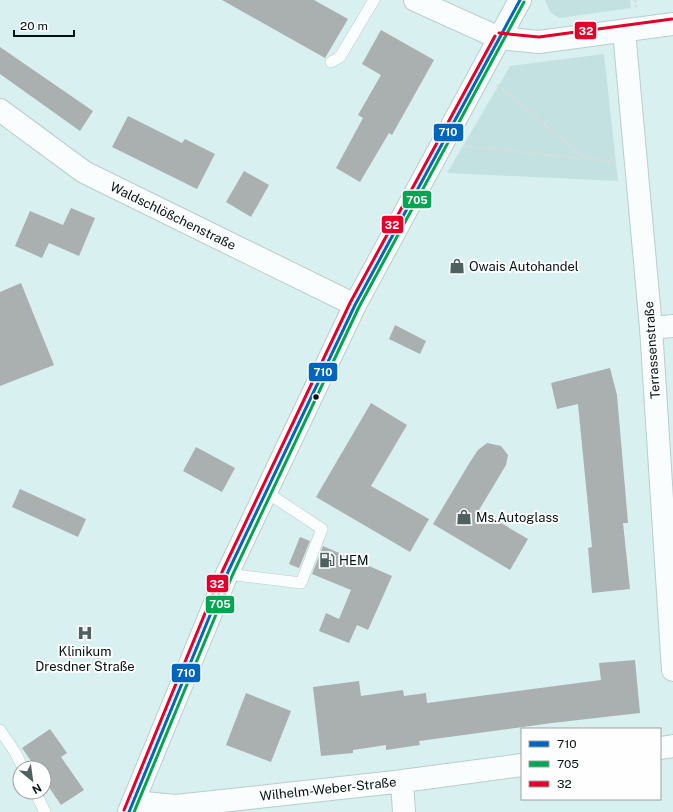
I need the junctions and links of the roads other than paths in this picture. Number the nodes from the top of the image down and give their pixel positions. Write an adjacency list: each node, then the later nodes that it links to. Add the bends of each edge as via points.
1 (374, 0): 7 (lane, via 340,57)
2 (415, 0): 6 (street)
3 (520, 0): 6 (street)
4 (673, 24): 5 (street)
5 (624, 30): 6 (street, via 539,42); 11 (street, Terrassenstraße)
6 (499, 38): 9 (street)
7 (330, 62)
8 (0, 110): 9 (street, Waldschlößchenstraße, via 84,172)
9 (355, 305): 12 (street)
10 (673, 326): 11 (street)
11 (650, 328): 14 (street, Terrassenstraße)
12 (266, 492): 13 (street); 13 (lane, via 322,529 301,583)
13 (227, 574): 22 (street)
14 (673, 670)
15 (0, 730): 18 (lane)
16 (673, 746): 17 (street)
17 (661, 748)
18 (19, 760)
19 (521, 766): 20 (street, Wilhelm-Weber-Straße)
20 (402, 781): 23 (street, Wilhelm-Weber-Straße); 25 (street)
21 (39, 800): 24 (lane)
22 (131, 807): 23 (street, Wilhelm-Weber-Straße)
23 (176, 809)
24 (45, 812)
25 (404, 812)

